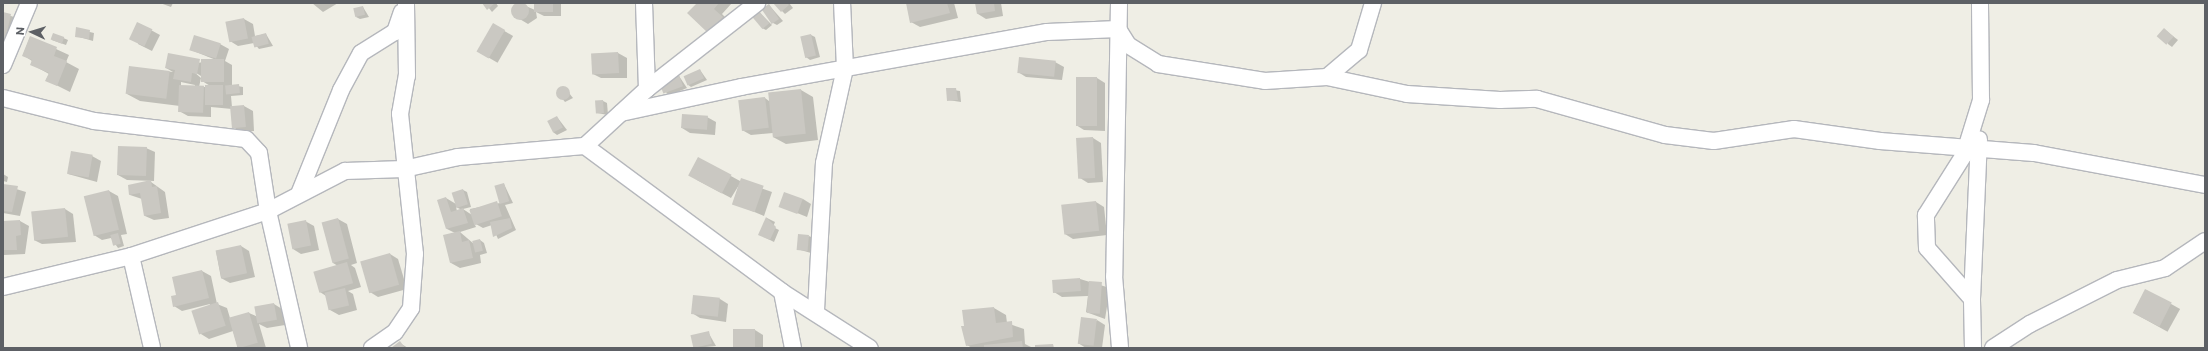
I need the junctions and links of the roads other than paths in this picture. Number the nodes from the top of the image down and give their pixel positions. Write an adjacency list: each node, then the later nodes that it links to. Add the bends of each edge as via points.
1 (29, 3): 10 (street)
2 (406, 3): 18 (street, via 407,76 400,114); 20 (street, via 395,32 361,53 341,90)
3 (644, 3): 13 (street)
4 (757, 3): 13 (street)
5 (842, 3): 11 (street)
6 (1119, 3): 9 (street)
7 (1980, 3): 17 (street, via 1981,100)
8 (1374, 7): 12 (street, via 1359,50)
9 (1118, 29): 11 (street, via 1047,32); 12 (street, via 1128,45 1158,64 1265,81); 33 (street, via 1114,276)
10 (3, 65)
11 (844, 68): 15 (street); 27 (street, via 824,163)
12 (1327, 77): 17 (street, via 1407,94 1500,100 1537,99 1665,135 1714,141 1794,129)
13 (647, 89): 15 (street)
14 (3, 98): 21 (street, via 94,121 246,139 260,153)
15 (621, 113): 16 (street)
16 (585, 146): 18 (street, via 458,157); 25 (street)
17 (1972, 149): 19 (street, via 2034,152); 26 (street); 26 (street, via 1926,215 1927,248)
18 (404, 169): 20 (street, via 345,171); 30 (street, via 415,254 411,308 395,332)
19 (2205, 185)
20 (299, 194): 21 (street)
21 (268, 211): 23 (street); 29 (street)
22 (2205, 241): 35 (street, via 2165,268 2118,280 2030,324)
23 (131, 256): 24 (street); 28 (street)
24 (3, 287)
25 (782, 292): 27 (street); 31 (street)
26 (1972, 299): 34 (street)
27 (816, 310): 32 (street)
28 (152, 348)
29 (299, 348)
30 (372, 348)
31 (793, 348)
32 (870, 348)
33 (1120, 348)
34 (1973, 348)
35 (1993, 348)

